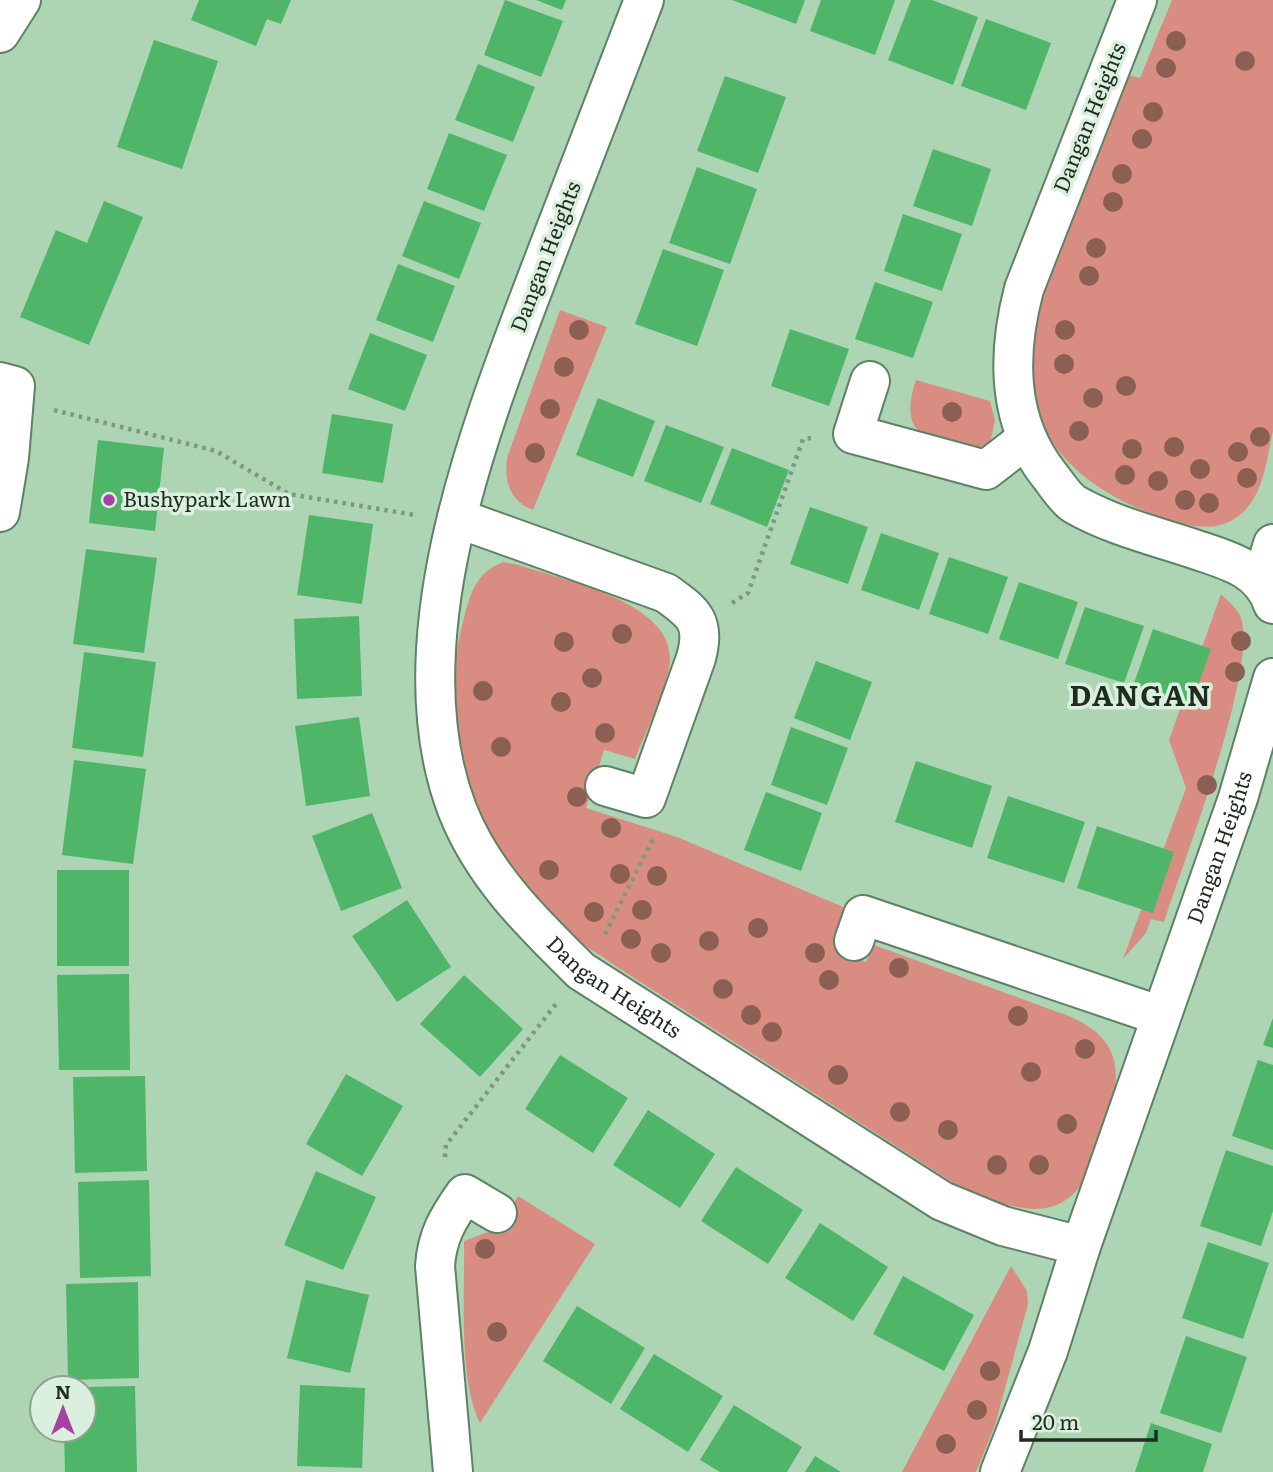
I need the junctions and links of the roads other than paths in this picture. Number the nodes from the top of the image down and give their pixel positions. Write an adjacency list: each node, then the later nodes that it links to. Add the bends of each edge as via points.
1 (21, 0): 4 (street)
2 (644, 0): 9 (street, Dangan Heights, via 518,330)
3 (1137, 0): 7 (street, Dangan Heights, via 1072,160 1014,327 1013,381)
4 (0, 33)
5 (870, 381): 7 (street, via 853,434 986,470)
6 (9, 391): 8 (street, via 9,458)
7 (1026, 439): 11 (street, Dangan Heights, via 1072,503 1241,566)
8 (0, 512)
9 (457, 517): 13 (street, via 666,593 699,623 696,658 646,799); 17 (street, Dangan Heights, via 435,656 436,708 447,778 465,828 496,879 531,922 581,971 942,1201 1003,1226)
10 (1273, 544): 11 (street, Dangan Heights)
11 (1268, 593)
12 (1273, 678): 15 (street, Dangan Heights, via 1238,799)
13 (605, 786)
14 (858, 928): 15 (street)
15 (1161, 1016): 17 (street, Dangan Heights)
16 (497, 1213): 18 (street, via 459,1203 436,1244)
17 (1081, 1246): 19 (street, Dangan Heights, via 1048,1350)
18 (453, 1472)
19 (1000, 1472)

